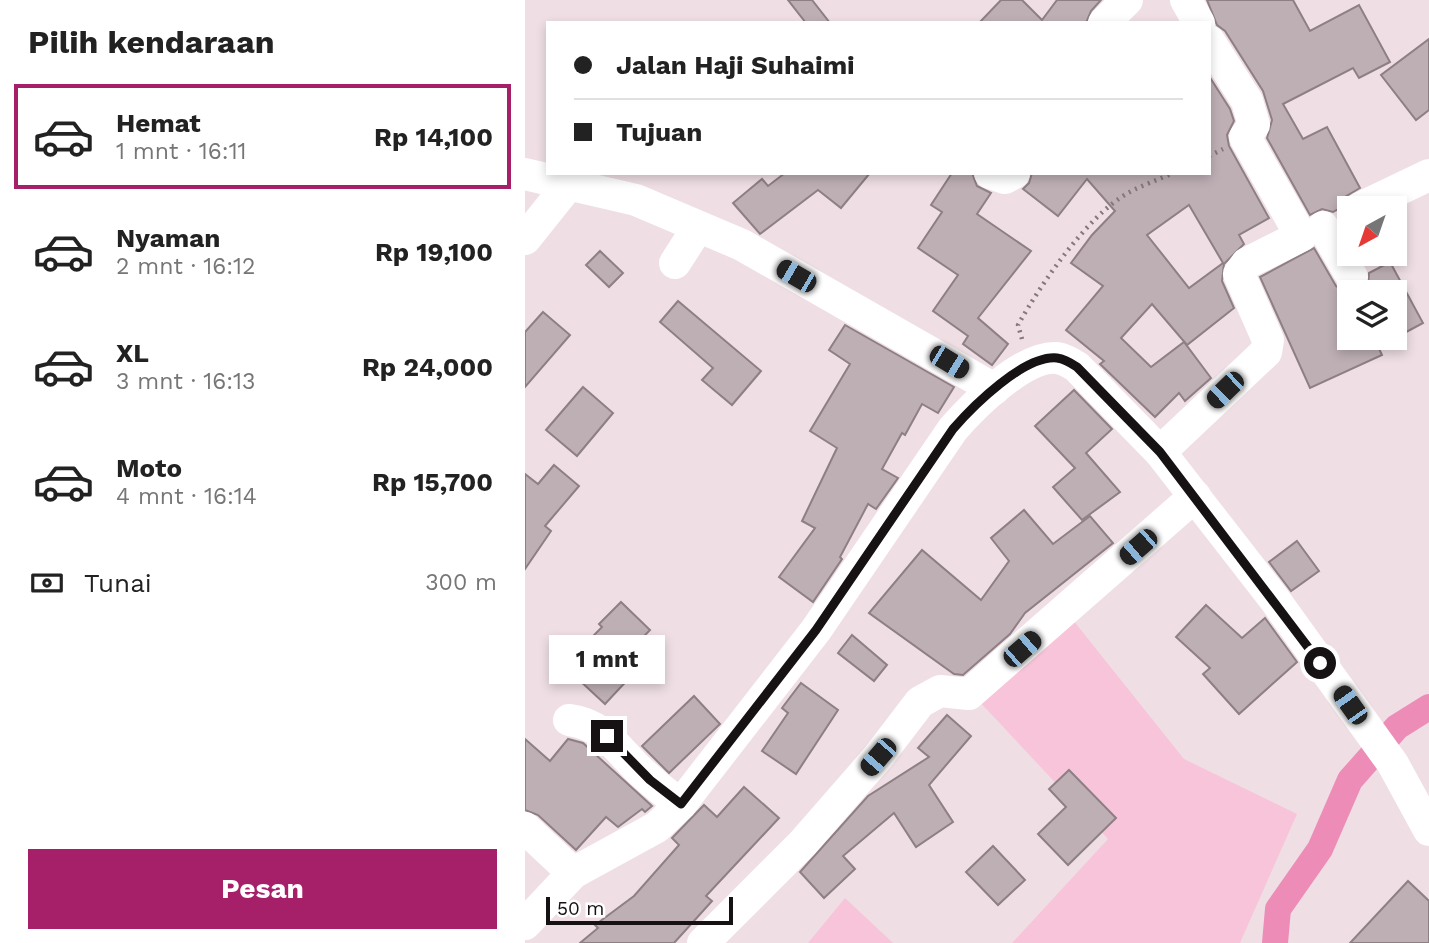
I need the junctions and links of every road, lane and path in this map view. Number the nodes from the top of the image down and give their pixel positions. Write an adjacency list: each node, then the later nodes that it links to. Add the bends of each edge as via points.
1 (1126, 0): 3 (street)
2 (1186, 0): 4 (street)
3 (1106, 21)
4 (1198, 21)
5 (1211, 44): 11 (street, via 1247,101 1254,125 1245,137)
6 (525, 174): 9 (street)
7 (1168, 175): 16 (path, via 1127,193 1086,229 1038,292 1018,325)
8 (1429, 176): 10 (street)
9 (569, 184): 12 (street, via 636,200); 13 (street)
10 (1386, 196)
11 (1324, 225): 15 (street); 18 (street, via 1247,263 1239,274 1268,340 1266,352)
12 (698, 227): 14 (street); 17 (street, via 742,245)
13 (525, 239)
14 (675, 263)
15 (1352, 276)
16 (1035, 361): 17 (street); 18 (street, via 1056,358 1077,367)
17 (994, 389): 21 (street, via 953,429 816,630)
18 (1160, 452): 19 (street)
19 (1195, 496): 23 (street, via 1393,764); 26 (street, via 969,694 940,691 920,702 803,843)
20 (569, 720): 21 (street, via 586,722 607,736)
21 (681, 804): 24 (street, via 657,827)
22 (525, 828): 24 (street)
23 (1429, 831)
24 (573, 873): 25 (street)
25 (525, 924)
26 (703, 943)

